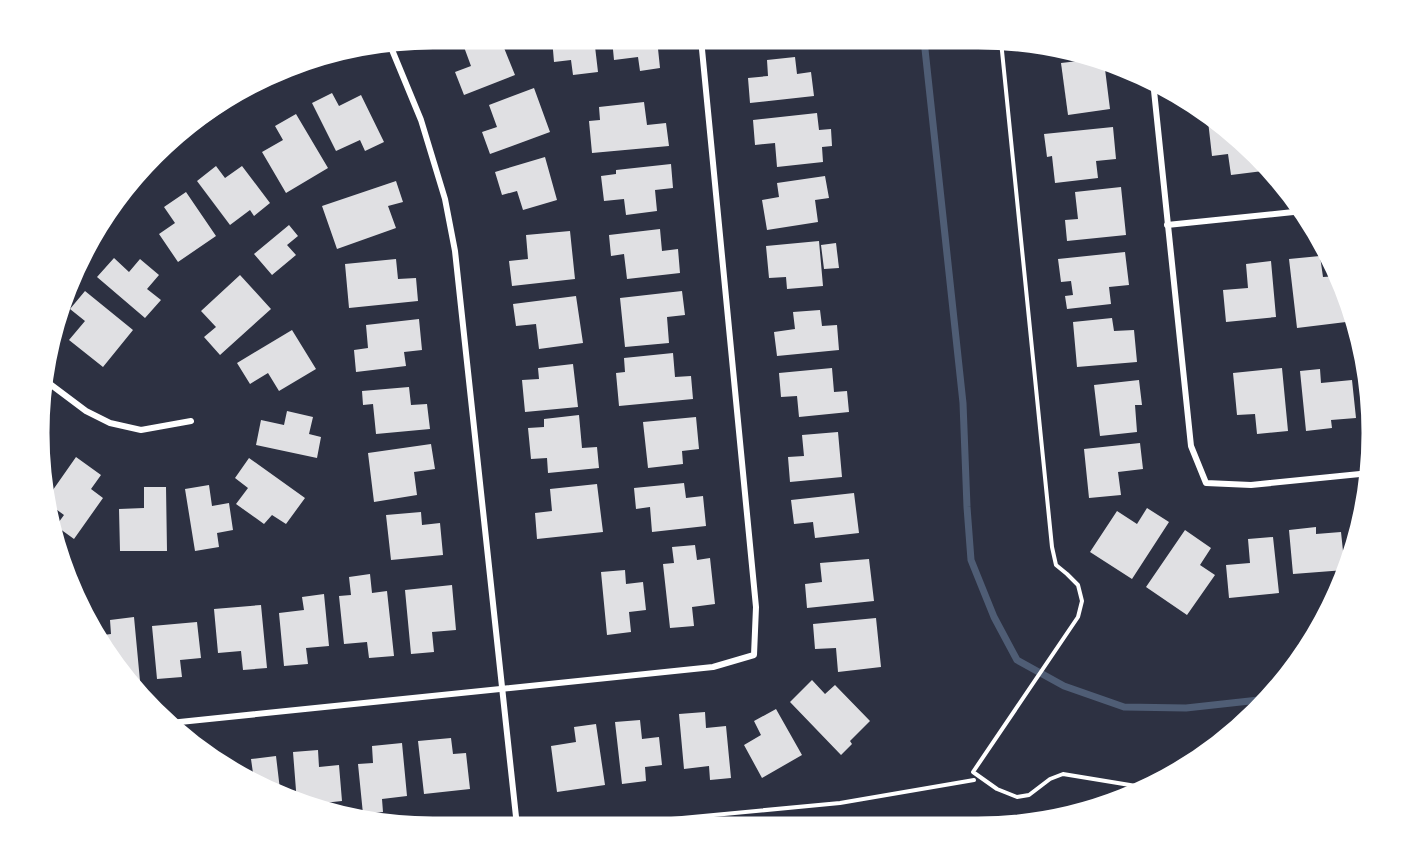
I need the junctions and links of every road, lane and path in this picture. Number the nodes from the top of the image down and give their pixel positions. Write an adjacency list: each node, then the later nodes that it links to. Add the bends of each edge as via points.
1 (702, 48): 10 (street, via 756,607 754,655 713,667)
2 (1003, 49): 13 (path, via 1052,547 1056,565 1078,585 1082,601 1078,617 973,772 1017,797 1029,795 1063,774)
3 (392, 50): 10 (street, via 421,120 445,199 455,251)
4 (1154, 91): 6 (street)
5 (1293, 212): 6 (street)
6 (1167, 225): 9 (street, via 1191,446 1206,483 1251,485)
7 (51, 385): 8 (street, via 110,423 141,430)
8 (191, 422)
9 (1361, 474)
10 (503, 689): 11 (street); 14 (street)
11 (179, 722)
12 (974, 780): 15 (path, via 840,803)
13 (1132, 785)
14 (516, 818)
15 (682, 818)

